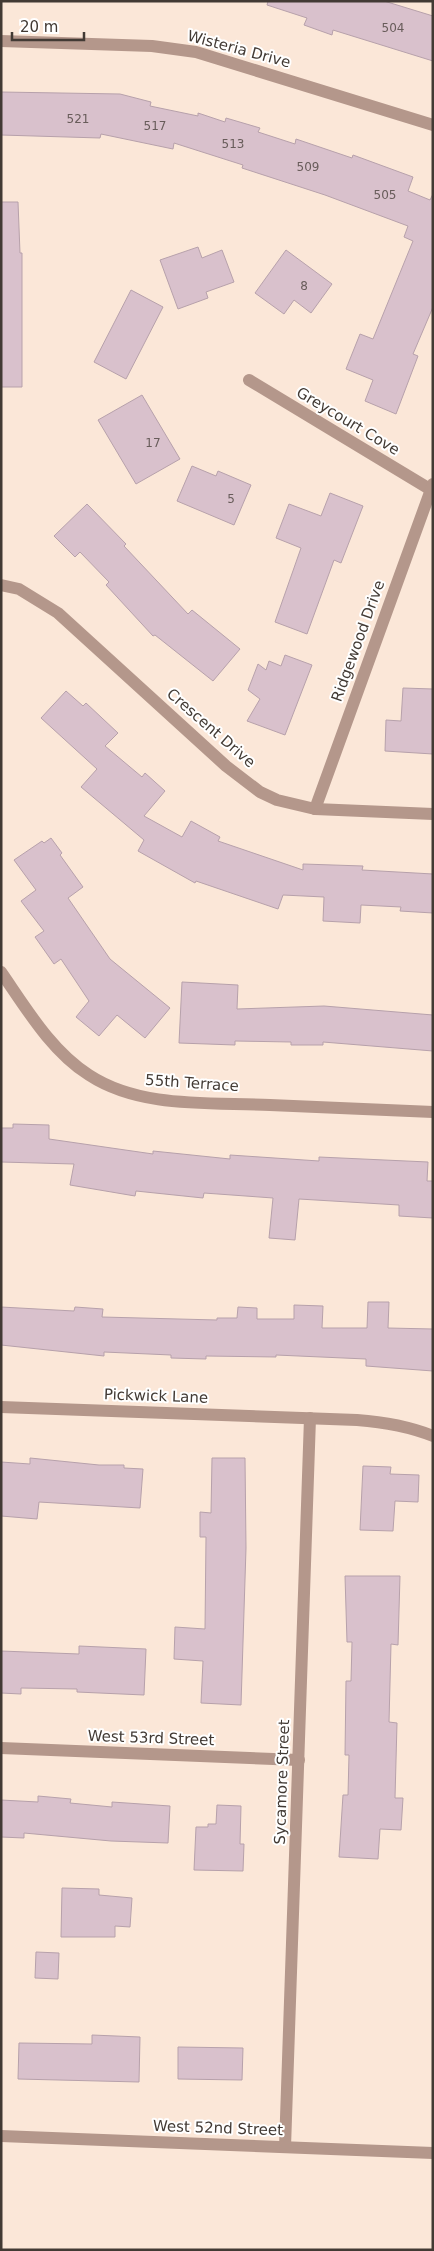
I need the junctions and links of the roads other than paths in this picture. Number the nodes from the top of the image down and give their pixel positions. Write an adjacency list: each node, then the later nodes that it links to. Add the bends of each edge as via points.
1 (1, 41): 2 (street, Wisteria Drive, via 152,46 196,52)
2 (433, 124)
3 (249, 380): 4 (street, Greycourt Cove)
4 (432, 488): 6 (street, Ridgewood Drive)
5 (1, 585): 6 (street, Crescent Drive, via 19,589 58,613 226,766 260,792)
6 (315, 809): 7 (street, Crescent Drive)
7 (433, 814)
8 (1, 973): 9 (street, 55th Terrace, via 51,1042 66,1057 110,1087 140,1097)
9 (433, 1112)
10 (1, 1407): 11 (street, Pickwick Lane)
11 (310, 1418): 12 (street, Pickwick Lane, via 386,1422); 14 (street, Sycamore Street)
12 (433, 1436)
13 (1, 1748): 14 (street, West 53rd Street)
14 (299, 1760): 16 (street, Sycamore Street)
15 (1, 2136): 16 (street, West 52nd Street)
16 (285, 2147): 17 (street, West 52nd Street)
17 (433, 2153)

